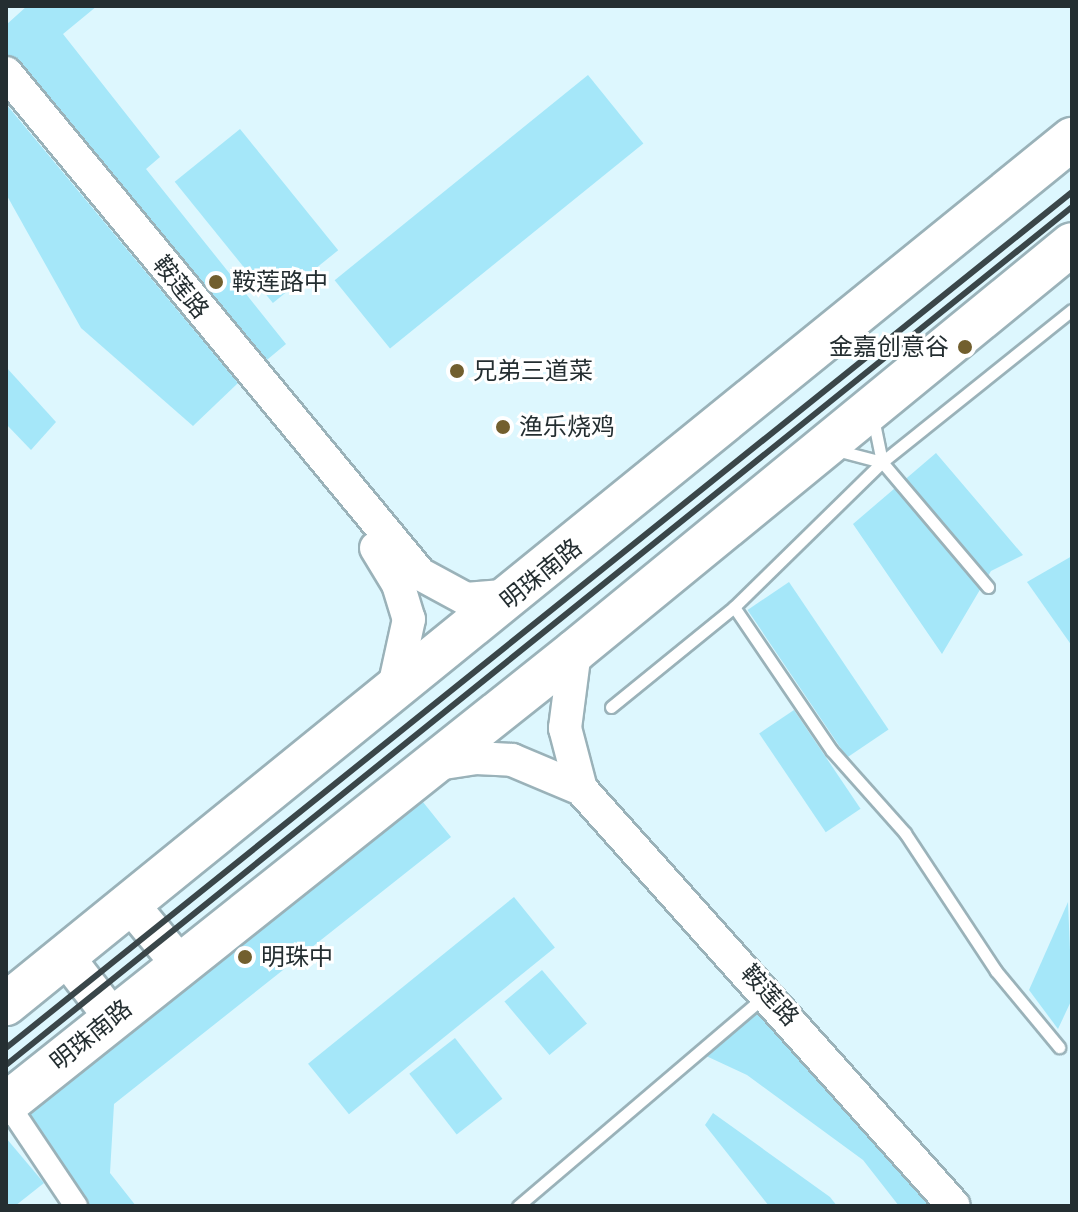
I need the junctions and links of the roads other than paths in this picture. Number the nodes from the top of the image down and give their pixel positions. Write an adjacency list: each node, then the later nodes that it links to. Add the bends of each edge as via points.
1 (6, 73): 9 (street, 鞍莲路)
2 (6, 101): 9 (street, 鞍莲路)
3 (1072, 139): 11 (highway, 明珠南路)
4 (1072, 244): 6 (highway, 明珠南路)
5 (1072, 310): 8 (lane)
6 (871, 410): 7 (highway, 明珠南路); 8 (lane)
7 (825, 447): 8 (lane); 13 (highway, 明珠南路)
8 (882, 462): 10 (lane); 12 (lane)
9 (351, 507): 11 (street, via 447,593 466,599); 14 (street, via 398,584 409,619)
10 (988, 587)
11 (516, 594): 14 (highway, 明珠南路)
12 (734, 607): 15 (lane); 24 (lane, via 832,751 905,833 996,971)
13 (575, 651): 16 (highway, 明珠南路); 17 (street, via 565,738)
14 (393, 692): 18 (highway, 明珠南路)
15 (611, 707)
16 (430, 766): 17 (street, via 476,758 512,760); 20 (highway, 明珠南路)
17 (581, 789): 21 (street, 鞍莲路)
18 (130, 904): 19 (highway, 明珠南路); 20 (main road)
19 (65, 956): 22 (highway, 明珠南路); 23 (main road)
20 (179, 963): 23 (highway, 明珠南路)
21 (769, 993): 27 (lane); 28 (street, 鞍莲路)
22 (6, 1004)
23 (113, 1018): 25 (highway, 明珠南路)
24 (1059, 1047)
25 (6, 1103): 26 (street)
26 (76, 1206)
27 (518, 1206)
28 (954, 1206)

